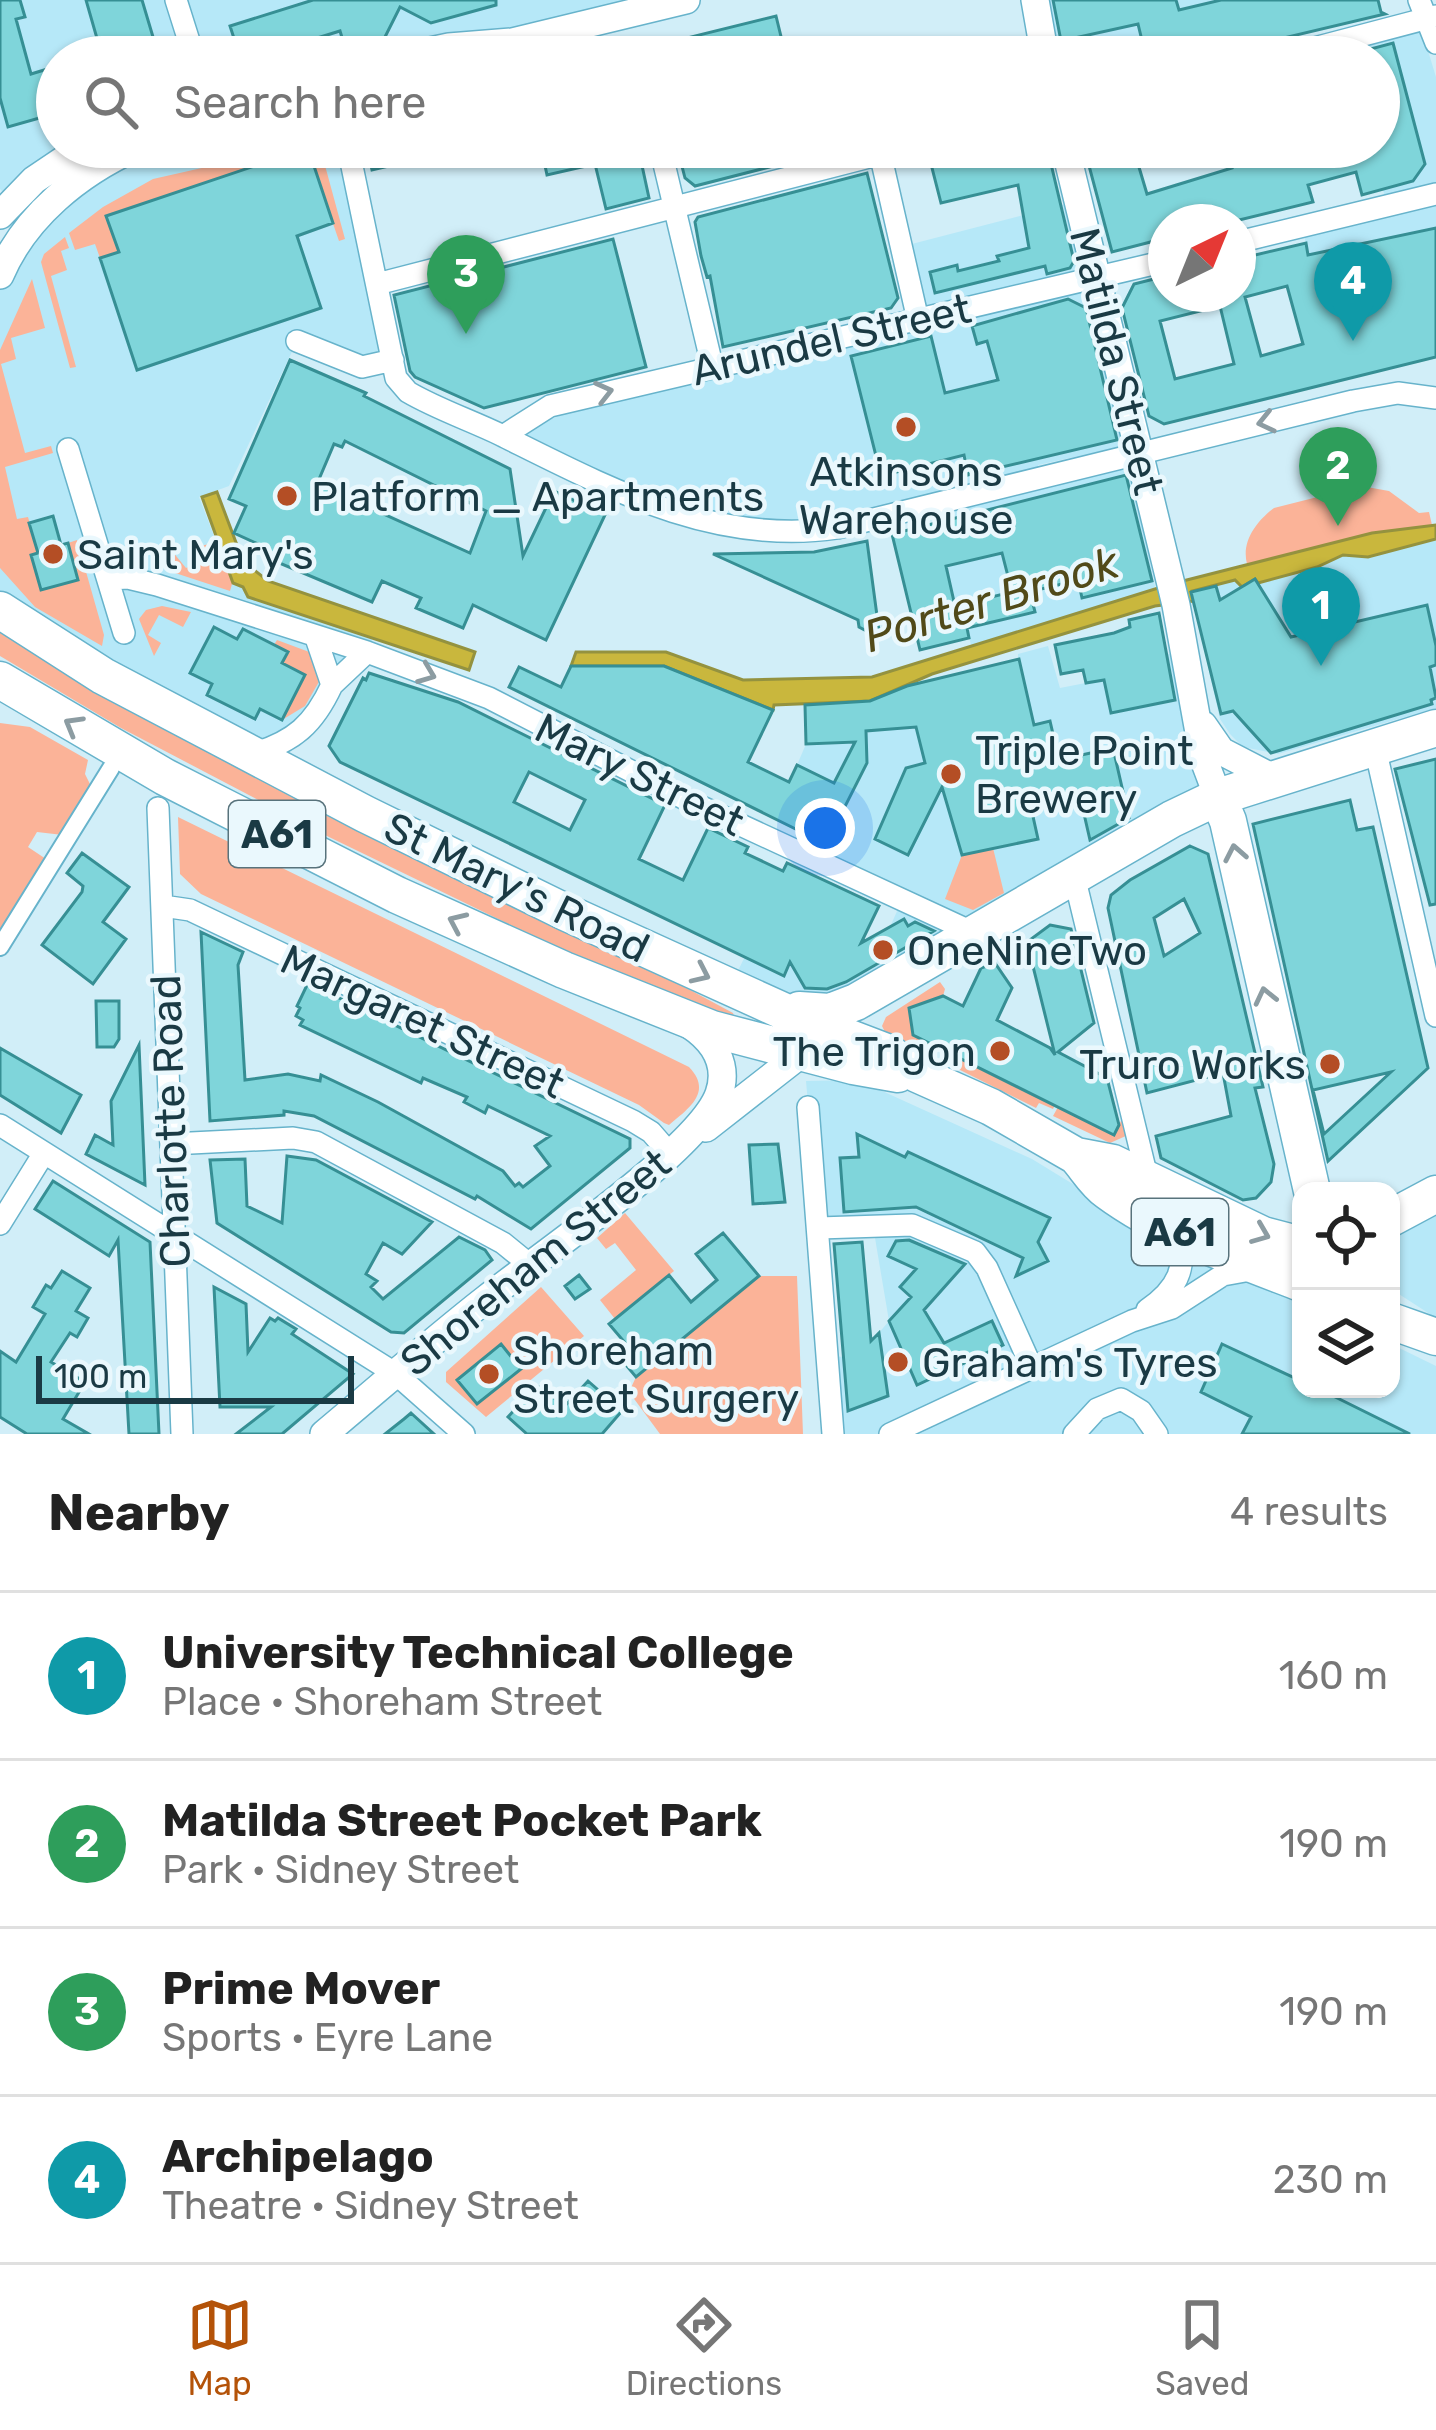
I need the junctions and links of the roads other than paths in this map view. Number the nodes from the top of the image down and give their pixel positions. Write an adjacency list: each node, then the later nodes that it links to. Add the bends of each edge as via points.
1 (176, 0): 5 (street)
2 (686, 0): 6 (street)
3 (1035, 0): 7 (street)
4 (1428, 9): 8 (street); 9 (street)
5 (187, 36)
6 (540, 36)
7 (1041, 36)
8 (1345, 36)
9 (1436, 43)
10 (52, 168): 19 (street)
11 (103, 168): 22 (street, via 25,232)
12 (352, 168): 24 (street)
13 (665, 168): 18 (street)
14 (823, 168): 18 (street)
15 (883, 168): 25 (street)
16 (1069, 168): 23 (street, Matilda Street)
17 (1436, 194): 20 (street)
18 (673, 205): 24 (street); 28 (street)
19 (0, 215)
20 (1256, 238)
21 (1148, 266): 23 (street, Arundel Street)
22 (0, 275)
23 (1097, 279): 25 (street, Arundel Street); 32 (street, Matilda Street)
24 (377, 284): 27 (street)
25 (918, 320): 28 (street, Arundel Street)
26 (297, 341): 27 (street, via 362,367)
27 (393, 360): 30 (street, via 407,392)
28 (712, 365): 30 (street, Arundel Street, one-way to 28, via 550,406)
29 (1436, 398): 32 (street, one-way to 32, via 1391,393)
30 (503, 436): 32 (street, via 638,501 761,530 837,528)
31 (68, 448): 33 (street)
32 (1138, 452): 40 (street, Matilda Street)
33 (110, 579): 35 (street); 36 (street, Mary Street, via 157,585)
34 (0, 610): 43 (highway, St Mary's Road / A61)
35 (124, 633)
36 (316, 638): 37 (street, Mary Street); 39 (street)
37 (367, 652): 39 (street); 50 (street, Mary Street, one-way to 50, via 489,698)
38 (0, 680): 54 (highway, St Mary's Road / A61, one-way to 38, via 398,896)
39 (332, 685): 43 (street, via 313,722)
40 (1198, 716): 45 (street, via 1221,751); 46 (street, Matilda Street)
41 (1436, 728): 42 (highway, A61)
42 (1375, 748): 45 (highway, A61); 53 (street)
43 (251, 754): 52 (highway, St Mary's Road / A61, one-way to 52, via 565,912)
44 (111, 768): 51 (street)
45 (1275, 779): 46 (highway, A61)
46 (1218, 797): 48 (highway, A61); 64 (highway, Matilda Street, one-way to 46)
47 (158, 808): 49 (street, Charlotte Road)
48 (1074, 876): 50 (highway, A61); 63 (street)
49 (163, 906): 59 (street, Charlotte Road); 60 (street, Margaret Street, via 190,910)
50 (976, 934): 52 (highway, A61, via 844,1008 800,1010)
51 (0, 947)
52 (761, 999): 55 (highway, A61, via 795,1028); 56 (highway, St Mary's Road / A61, via 889,1053)
53 (1436, 1016)
54 (676, 1017): 55 (highway, St Mary's Road / A61); 60 (street, Shoreham Street, via 702,1034 722,1068 716,1100)
55 (802, 1053): 56 (highway, St Mary's Road / A61); 60 (street, Shoreham Street)
56 (917, 1074): 62 (highway, St Mary's Road / A61)
57 (808, 1107): 69 (street)
58 (0, 1125): 61 (street)
59 (171, 1144): 70 (street, Charlotte Road); 72 (street, via 316,1142)
60 (681, 1145): 72 (street, Shoreham Street)
61 (44, 1154): 67 (street); 70 (street)
62 (1076, 1156): 63 (highway, St Mary's Road / A61); 68 (highway, St Mary's Road / A61, via 1103,1190)
63 (1148, 1181): 71 (highway, St Mary's Road / A61, one-way to 71)
64 (1310, 1182)
65 (1436, 1194): 66 (highway)
66 (1400, 1213)
67 (0, 1224)
68 (1170, 1227): 73 (highway, St Mary's Road / A61); 75 (street, via 1181,1253 1178,1279)
69 (819, 1228): 76 (street, via 912,1225 968,1248 987,1268); 81 (street)
70 (172, 1233): 77 (street); 78 (street, Charlotte Road)
71 (1292, 1243)
72 (530, 1265): 77 (street, Shoreham Street)
73 (1262, 1268): 74 (highway, St Mary's Road / A61); 75 (street, via 1223,1275 1172,1309)
74 (1292, 1279)
75 (1132, 1321): 76 (street)
76 (1032, 1368): 82 (street)
77 (396, 1374): 79 (street, Shoreham Street); 80 (street)
78 (182, 1434)
79 (323, 1434)
80 (464, 1434)
81 (833, 1434)
82 (890, 1434)
83 (1074, 1434): 84 (street, via 1109,1402 1131,1402)
84 (1157, 1434)

